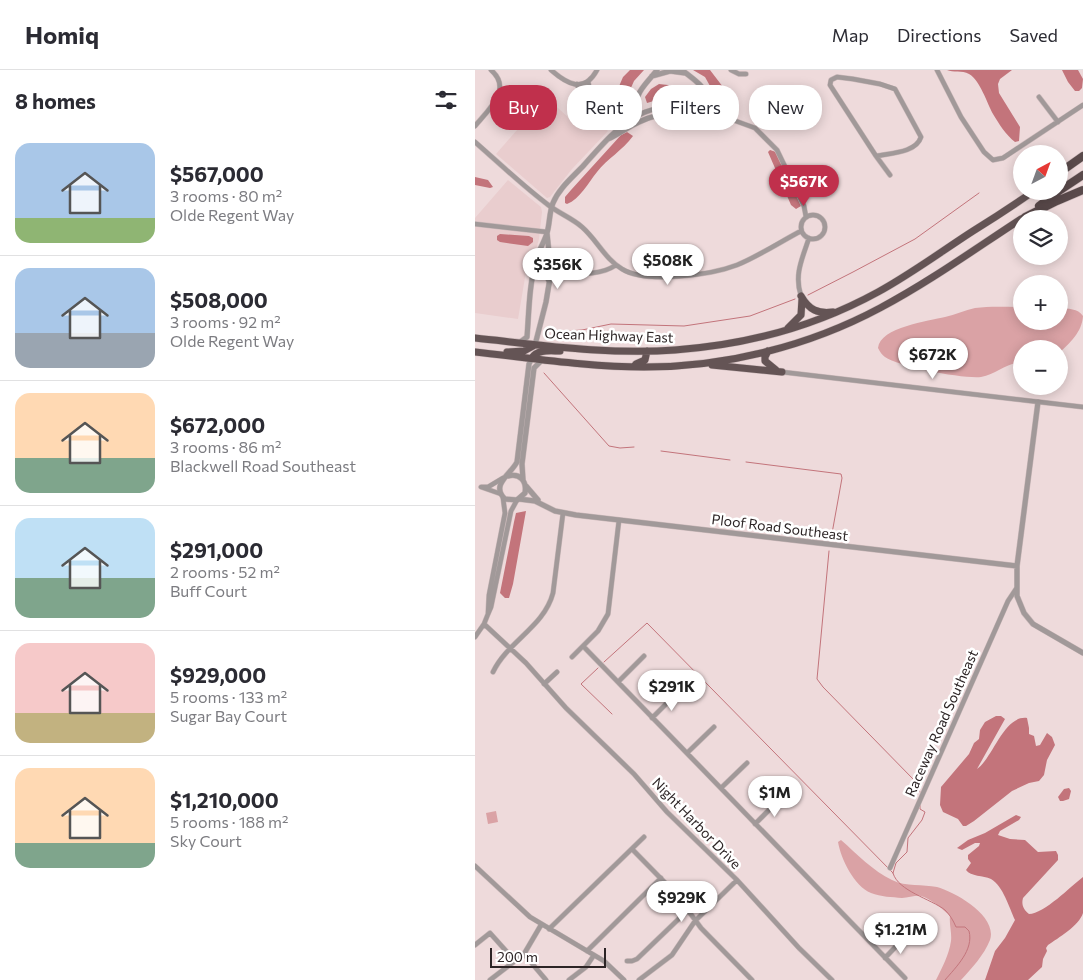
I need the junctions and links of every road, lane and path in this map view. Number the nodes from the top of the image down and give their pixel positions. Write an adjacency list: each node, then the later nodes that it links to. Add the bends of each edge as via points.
1 (491, 70): 16 (street, via 498,76 501,91)
2 (551, 70): 11 (street, via 565,82)
3 (597, 70): 10 (street)
4 (657, 70): 9 (street)
5 (731, 70): 8 (street)
6 (937, 70): 18 (street, via 966,126 991,159 1003,158)
7 (684, 72): 9 (street, via 670,71); 12 (street)
8 (746, 74)
9 (652, 76): 13 (street)
10 (588, 81): 11 (street); 11 (street, via 590,90 585,95 580,93)
11 (577, 84)
12 (700, 85)
13 (642, 88)
14 (1039, 97): 18 (street)
15 (1083, 104): 18 (street)
16 (477, 119): 19 (street)
17 (739, 122): 38 (street, via 755,128 777,150 804,206)
18 (1057, 122)
19 (475, 126)
20 (616, 130): 22 (street)
21 (624, 130): 22 (street)
22 (607, 140): 35 (street, via 563,188)
23 (475, 142): 35 (street)
24 (876, 156): 24 (street, via 913,148 920,143 921,137 895,90 880,84 837,77 831,80 830,85); 29 (street)
25 (1083, 156): 27 (highway)
26 (1083, 162): 28 (highway)
27 (1068, 167)
28 (1068, 170)
29 (890, 175)
30 (1083, 176): 31 (highway)
31 (1068, 185)
32 (1083, 190): 37 (highway)
33 (1020, 200): 49 (highway, Ocean Highway East, via 915,270)
34 (1047, 200): 36 (highway)
35 (551, 207): 42 (street); 44 (street, via 584,228)
36 (1034, 210)
37 (1039, 210)
38 (806, 217): 41 (street, via 801,223); 43 (street, via 815,215 825,226 821,236)
39 (475, 224): 42 (street)
40 (1013, 224): 56 (highway, Ocean Highway East, via 879,309 831,331)
41 (801, 231): 43 (street); 44 (street, via 747,260 716,271 645,277)
42 (547, 232): 45 (street); 46 (street)
43 (809, 238): 48 (street, via 798,273)
44 (616, 265): 46 (street, via 601,272)
45 (534, 267): 47 (street, via 543,269); 52 (street, via 527,337)
46 (551, 272): 47 (street)
47 (549, 281): 53 (street)
48 (801, 296): 49 (highway, via 807,306 817,312); 50 (highway, via 801,315)
49 (841, 310): 50 (highway, Ocean Highway East)
50 (784, 331): 55 (highway, Ocean Highway East, via 706,347)
51 (475, 338): 52 (highway, Ocean Highway East)
52 (519, 343): 53 (highway, Ocean Highway East)
53 (535, 345): 54 (highway, Ocean Highway East); 57 (highway, via 520,352)
54 (595, 350): 55 (highway, Ocean Highway East); 58 (highway, via 541,351)
55 (647, 351): 61 (highway, via 643,362)
56 (768, 351): 60 (highway, Ocean Highway East); 62 (highway, via 765,362)
57 (475, 352): 58 (highway, Ocean Highway East)
58 (532, 358): 59 (highway, Ocean Highway East); 65 (street, via 518,459)
59 (543, 359): 61 (highway, Ocean Highway East); 66 (street, via 534,368 522,464)
60 (700, 364): 61 (highway, Ocean Highway East); 62 (highway)
61 (628, 367)
62 (781, 372): 63 (street)
63 (1038, 402): 64 (street); 74 (street)
64 (1083, 407)
65 (506, 476): 66 (street, via 516,475); 68 (street); 69 (street, via 500,483)
66 (524, 482): 70 (street, via 525,493); 71 (street, Ploof Road Southeast)
67 (475, 486): 68 (street)
68 (481, 487): 69 (street)
69 (502, 495): 70 (street, via 509,500); 76 (street, via 505,513)
70 (518, 500): 71 (street, Ploof Road Southeast, via 535,500); 76 (street, via 511,512)
71 (542, 504): 72 (street, Ploof Road Southeast)
72 (563, 513): 73 (street, Ploof Road Southeast); 80 (street, via 550,602 540,618)
73 (619, 520): 74 (street, Ploof Road Southeast); 79 (street, via 607,614 598,631)
74 (1017, 566): 75 (street)
75 (1016, 589): 81 (street, via 1020,605 1033,624); 99 (street, Raceway Road Southeast, via 1008,600)
76 (488, 614): 77 (street)
77 (484, 624): 78 (street); 80 (street, Night Harbor Drive)
78 (475, 636)
79 (583, 646): 83 (street); 86 (street)
80 (509, 647): 84 (street); 87 (street, Night Harbor Drive)
81 (1083, 653)
82 (644, 656): 86 (street)
83 (572, 657)
84 (493, 672)
85 (557, 672): 87 (street)
86 (618, 682): 89 (street)
87 (544, 684): 101 (street, Night Harbor Drive)
88 (679, 692): 89 (street)
89 (652, 718): 91 (street)
90 (713, 727): 91 (street)
91 (687, 753): 93 (street)
92 (747, 762): 93 (street)
93 (721, 788): 95 (street)
94 (781, 798): 95 (street)
95 (755, 824): 111 (street, via 850,917)
96 (644, 837): 97 (street)
97 (632, 849): 100 (street); 105 (street)
98 (475, 866): 104 (street)
99 (890, 868)
100 (661, 878): 102 (street); 108 (street)
101 (737, 880): 103 (street); 121 (street, Night Harbor Drive)
102 (688, 910): 103 (street); 113 (street, via 637,959)
103 (695, 922): 119 (street, via 672,955); 120 (street)
104 (541, 925): 105 (street); 109 (street)
105 (549, 930): 108 (street)
106 (910, 938): 111 (street, via 902,940)
107 (475, 945): 112 (street, via 490,933)
108 (587, 951): 110 (street)
109 (524, 954): 112 (street); 116 (street)
110 (594, 955): 117 (street); 118 (street)
111 (885, 958): 114 (street)
112 (515, 961): 115 (street)
113 (627, 961)
114 (905, 978)
115 (490, 980)
116 (546, 980)
117 (569, 980)
118 (624, 980)
119 (639, 980)
120 (752, 980)
121 (832, 980)

